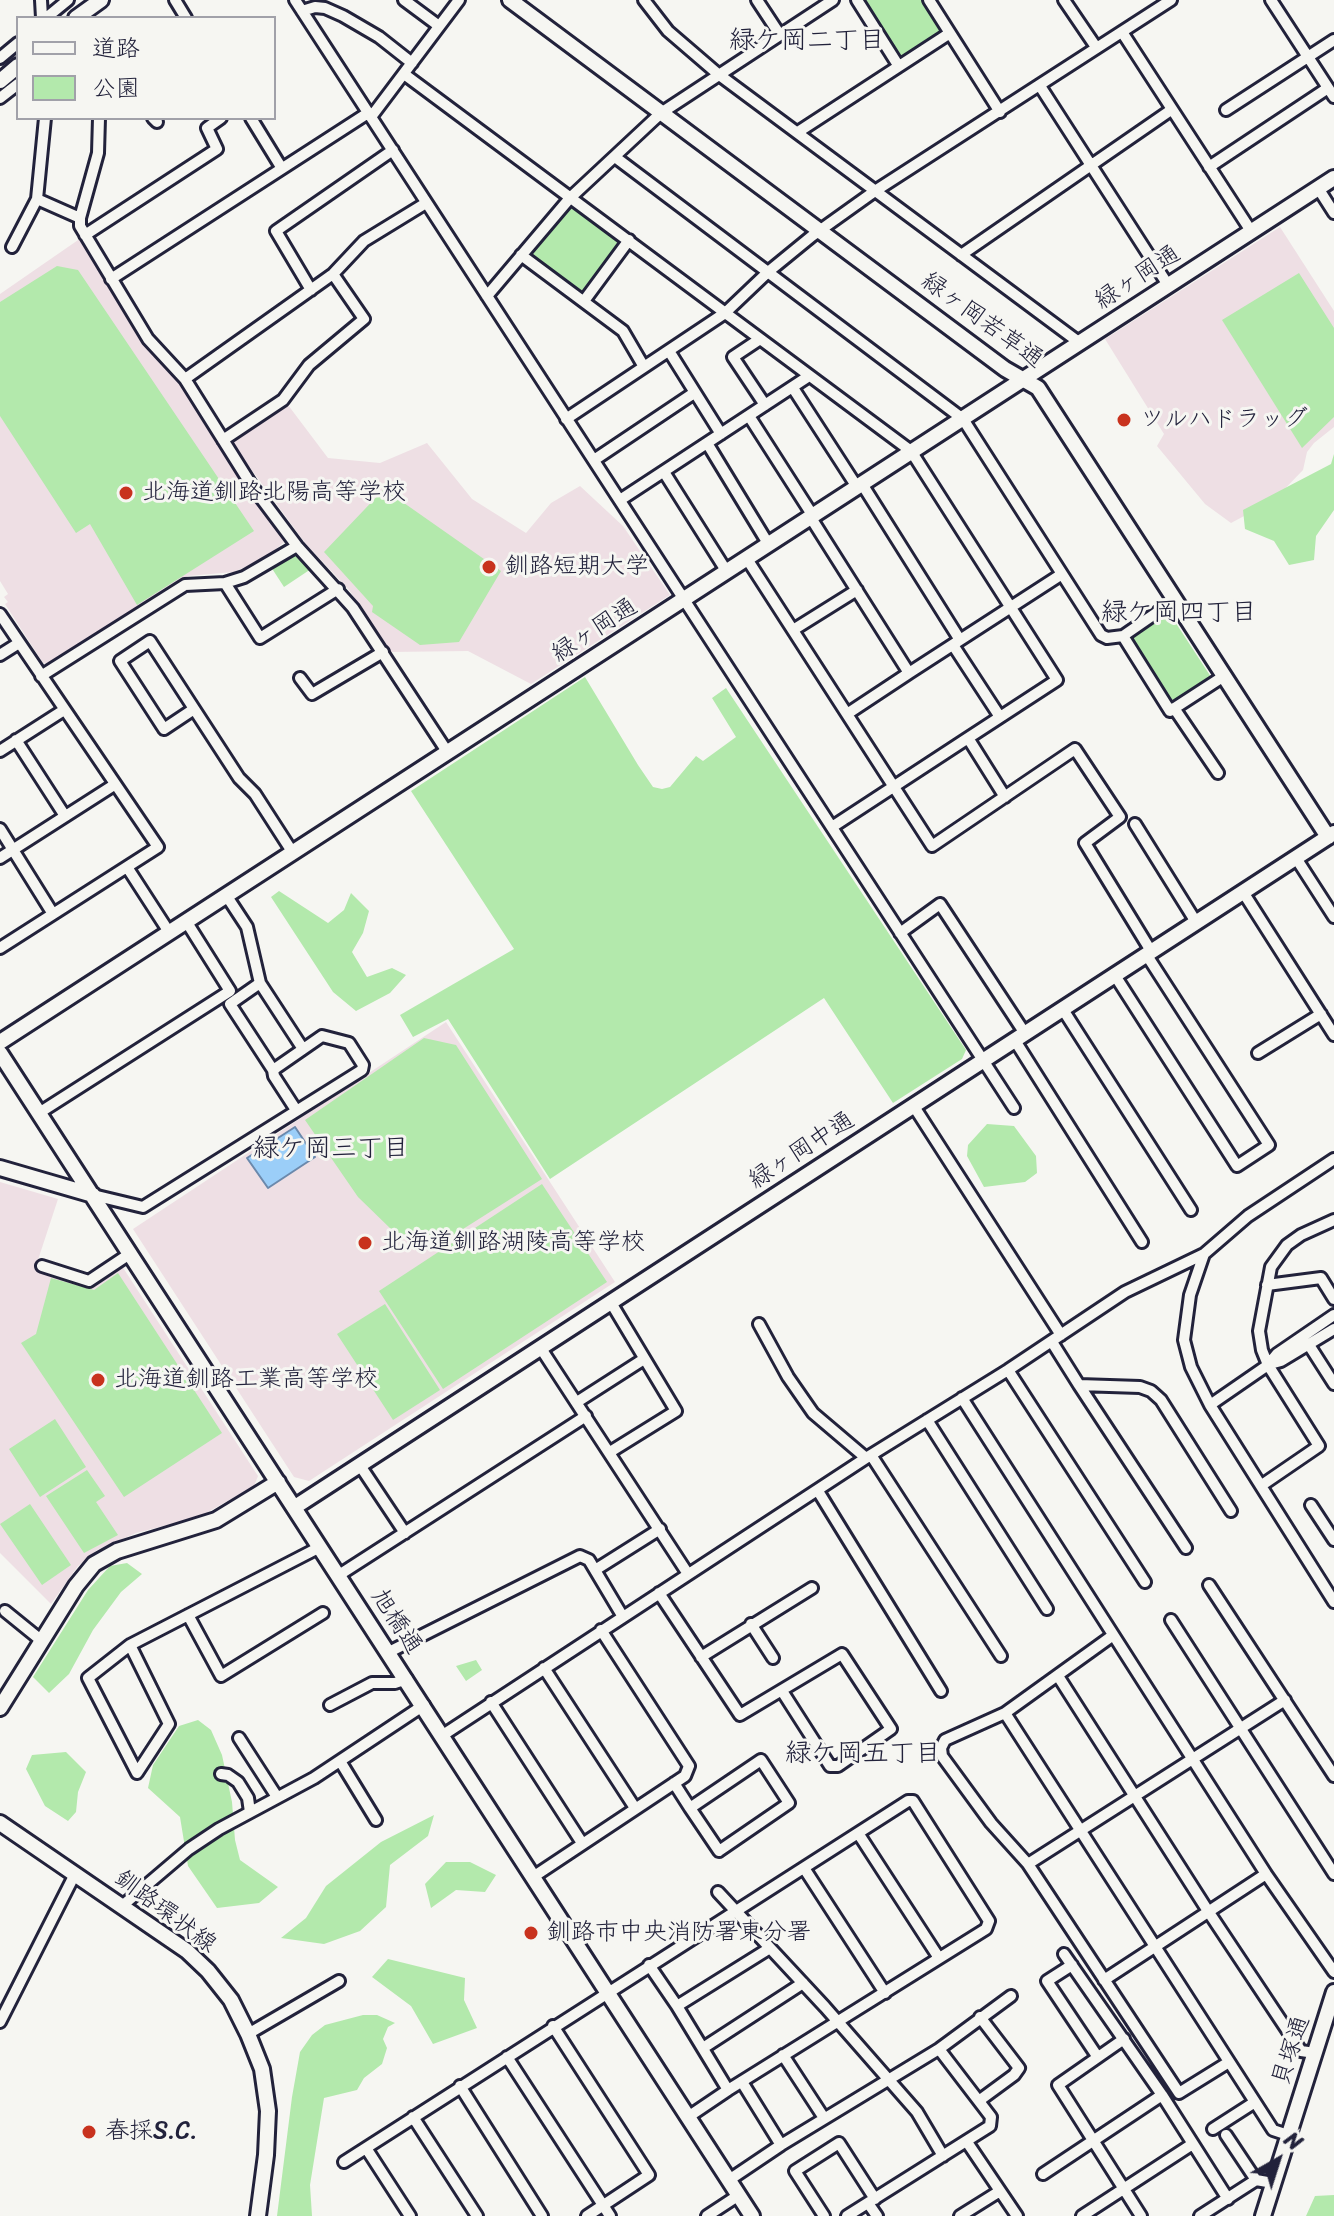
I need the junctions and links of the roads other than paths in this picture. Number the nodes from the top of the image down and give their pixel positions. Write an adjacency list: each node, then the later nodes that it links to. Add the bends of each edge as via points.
1 (68, 0): 15 (street)
2 (295, 0): 14 (street)
3 (404, 0): 16 (street)
4 (459, 0): 16 (street)
5 (510, 0): 38 (street, 緑ヶ岡若草通)
6 (644, 0): 29 (street, via 668,31)
7 (757, 0): 19 (street)
8 (857, 0): 26 (street)
9 (929, 0): 18 (street)
10 (1064, 0): 22 (street)
11 (1171, 0): 17 (street)
12 (1271, 0): 23 (street)
13 (830, 1): 19 (street)
14 (302, 11): 25 (street, via 325,8 343,16); 39 (street)
15 (47, 16)
16 (439, 26): 25 (street)
17 (1122, 32): 22 (street); 35 (street)
18 (950, 33): 26 (street); 37 (street)
19 (780, 35): 29 (street)
20 (1334, 40): 23 (street)
21 (16, 45): 24 (street)
22 (1096, 47): 32 (street)
23 (1308, 57): 33 (street); 36 (street)
24 (0, 58)
25 (412, 63): 28 (street)
26 (898, 65): 44 (street)
27 (16, 68): 30 (street)
28 (404, 74): 39 (street); 53 (street)
29 (718, 74): 38 (street); 44 (street)
30 (0, 81)
31 (16, 86): 34 (street)
32 (1040, 86): 37 (street); 47 (street)
33 (1331, 92): 49 (street)
34 (0, 98)
35 (1171, 110): 47 (street); 49 (street)
36 (1226, 110)
37 (1000, 112): 52 (street)
38 (661, 113): 46 (street); 58 (street, 緑ヶ岡若草通)
39 (370, 115): 45 (street); 48 (street)
40 (45, 120): 54 (street)
41 (99, 120): 57 (street, via 98,153)
42 (218, 120): 60 (street, via 207,128 217,149)
43 (252, 120): 48 (street)
44 (798, 132): 52 (street)
45 (393, 150): 55 (street); 69 (street, via 276,231)
46 (615, 157): 53 (street); 65 (street)
47 (1091, 163): 64 (street); 68 (street)
48 (281, 167): 67 (street)
49 (1209, 167): 59 (street)
50 (1334, 178): 51 (street, 緑ヶ岡通)
51 (1318, 188): 56 (street); 59 (street, 緑ヶ岡通)
52 (875, 191): 58 (street); 64 (street)
53 (570, 198): 61 (street); 63 (street)
54 (37, 199): 57 (street); 62 (street)
55 (426, 203): 66 (street, via 364,241); 70 (street)
56 (1334, 213)
57 (80, 218): 60 (street)
58 (819, 230): 65 (street); 79 (street, 緑ヶ岡若草通)
59 (1251, 231): 68 (street, 緑ヶ岡通)
60 (85, 235): 67 (street)
61 (629, 240): 71 (street); 72 (street)
62 (12, 247)
63 (521, 255): 70 (street); 71 (street)
64 (961, 255): 74 (street)
65 (768, 272): 72 (street); 85 (street)
66 (333, 274): 69 (street); 87 (street, via 364,319 309,365 283,400)
67 (111, 279): 78 (street, via 148,339)
68 (1168, 285): 74 (street, 緑ヶ岡通)
69 (311, 290): 78 (street)
70 (487, 296): 84 (street)
71 (584, 301): 76 (street, via 623,331)
72 (725, 313): 73 (street); 75 (street)
73 (760, 339): 77 (street); 82 (street, via 733,357)
74 (1080, 343): 79 (street, 緑ヶ岡通)
75 (669, 351): 76 (street); 81 (street)
76 (644, 367): 84 (street)
77 (809, 376): 80 (street); 89 (street)
78 (185, 379): 87 (street)
79 (1024, 379): 85 (street, 緑ヶ岡通); 104 (street, 緑ヶ岡若草通, via 1038,388)
80 (793, 388): 82 (street); 92 (street)
81 (694, 393): 86 (street); 90 (street)
82 (765, 405): 83 (street)
83 (749, 416): 86 (street); 94 (street)
84 (566, 419): 90 (street)
85 (963, 419): 89 (street, 緑ヶ岡通); 99 (street)
86 (721, 434): 88 (street)
87 (223, 440): 96 (street)
88 (707, 443): 91 (street); 95 (street)
89 (911, 451): 92 (street, 緑ヶ岡通); 105 (street)
90 (594, 460): 93 (street)
91 (664, 472): 93 (street); 98 (street)
92 (859, 486): 94 (street, 緑ヶ岡通); 109 (street)
93 (620, 500): 103 (street)
94 (812, 517): 95 (street, 緑ヶ岡通); 102 (street)
95 (769, 545): 97 (street, 緑ヶ岡通)
96 (297, 546): 100 (street); 101 (street)
97 (747, 559): 98 (street, 緑ヶ岡通); 107 (street)
98 (727, 572): 103 (street, 緑ヶ岡通)
99 (1062, 574): 105 (street); 108 (street, via 1101,635)
100 (225, 583): 101 (street, via 260,638); 114 (street, via 185,585)
101 (338, 589): 111 (street)
102 (857, 590): 107 (street); 113 (street)
103 (684, 600): 125 (street, 緑ヶ岡通); 132 (street)
104 (1175, 600): 108 (street); 115 (street, 緑ヶ岡若草通)
105 (1011, 607): 109 (street); 121 (street, via 1057,680)
106 (0, 614): 110 (street)
107 (793, 630): 120 (street)
108 (1123, 636): 117 (street, via 1170,711)
109 (956, 642): 113 (street); 121 (street)
110 (19, 643): 112 (street); 114 (street)
111 (383, 652): 116 (street, via 312,694); 125 (street)
112 (0, 655)
113 (909, 673): 120 (street)
114 (41, 676): 119 (street)
115 (1224, 676): 117 (street); 134 (street, 緑ヶ岡若草通)
116 (300, 678)
117 (1174, 708): 126 (street)
118 (194, 709): 118 (street, via 164,729 120,661 150,641); 136 (street)
119 (64, 710): 123 (street); 127 (street)
120 (847, 714): 128 (street)
121 (1000, 717): 122 (street)
122 (968, 738): 128 (street); 129 (street)
123 (16, 740): 124 (street); 130 (street)
124 (0, 751)
125 (448, 753): 136 (street, 緑ヶ岡通)
126 (1218, 773)
127 (114, 785): 130 (street); 139 (street, via 158,847)
128 (894, 787): 129 (street, via 932,846); 132 (street)
129 (1005, 797): 149 (street, via 1075,749 1120,817 1085,843)
130 (65, 816): 135 (street)
131 (1135, 824): 145 (street)
132 (832, 827): 147 (street)
133 (0, 829): 135 (street)
134 (1332, 839): 138 (street, 緑ヶ岡中通)
135 (13, 850): 137 (street); 142 (street)
136 (293, 853): 141 (street, 緑ヶ岡通)
137 (0, 858)
138 (1296, 858): 140 (street, 緑ヶ岡中通); 143 (street)
139 (127, 867): 142 (street); 146 (street)
140 (1243, 892): 145 (street, 緑ヶ岡中通); 153 (street)
141 (226, 895): 144 (street, 緑ヶ岡通); 151 (street, via 247,927)
142 (53, 914): 148 (street)
143 (1334, 917)
144 (186, 921): 146 (street, 緑ヶ岡通); 165 (street, via 230,991)
145 (1196, 922): 149 (street, 緑ヶ岡中通)
146 (169, 932): 156 (street, 緑ヶ岡通)
147 (900, 933): 155 (street, via 940,904); 160 (street)
148 (0, 948)
149 (1149, 953): 150 (street, 緑ヶ岡中通); 150 (street, via 1269,1145 1237,1166)
150 (1114, 974): 152 (street, 緑ヶ岡中通)
151 (260, 983): 157 (street); 161 (street, via 230,1004)
152 (1062, 1008): 155 (street, 緑ヶ岡中通); 169 (street)
153 (1321, 1014): 154 (street); 159 (street)
154 (1334, 1035)
155 (1019, 1036): 160 (street, 緑ヶ岡中通); 171 (street)
156 (0, 1042)
157 (303, 1049): 161 (street); 164 (street, via 322,1036 349,1043 363,1065)
158 (0, 1053): 165 (street, 旭橋通)
159 (1258, 1053)
160 (982, 1060): 162 (street, 緑ヶ岡中通); 163 (street)
161 (273, 1070): 164 (street)
162 (913, 1105): 177 (street, 緑ヶ岡中通); 181 (street)
163 (1014, 1108)
164 (296, 1110): 168 (street, via 143,1207)
165 (39, 1113): 168 (street, 旭橋通)
166 (1334, 1159): 173 (street, via 1248,1216)
167 (0, 1168): 168 (street)
168 (93, 1195): 172 (street, 旭橋通)
169 (1191, 1210)
170 (1334, 1220): 175 (street, via 1287,1245 1271,1267)
171 (1142, 1242)
172 (131, 1253): 174 (street, via 89,1281); 197 (street, 旭橋通)
173 (1204, 1254): 181 (street, via 1125,1292); 191 (street, via 1190,1295 1184,1340)
174 (42, 1266)
175 (1267, 1285): 176 (street, via 1321,1278); 185 (street, via 1259,1331)
176 (1334, 1299)
177 (610, 1301): 183 (street, 緑ヶ岡中通); 184 (street)
178 (1334, 1315): 185 (street)
179 (759, 1324): 195 (street, via 813,1413)
180 (1334, 1329): 182 (street)
181 (1056, 1339): 186 (street); 188 (street)
182 (1309, 1345): 185 (street); 187 (street)
183 (540, 1347): 190 (street); 196 (street, 緑ヶ岡中通)
184 (644, 1359): 190 (street); 194 (street, via 676,1411)
185 (1268, 1365): 191 (street); 198 (street, via 1319,1446)
186 (1008, 1370): 189 (street); 211 (street)
187 (1334, 1384)
188 (1079, 1385): 202 (street, via 1151,1391); 207 (street)
189 (962, 1398): 193 (street); 224 (street)
190 (577, 1402): 192 (street)
191 (1210, 1405): 198 (street)
192 (586, 1416): 194 (street); 204 (street)
193 (927, 1420): 195 (street); 216 (street)
194 (610, 1452): 203 (street)
195 (869, 1456): 199 (street); 228 (street)
196 (359, 1464): 201 (street, 緑ヶ岡中通); 204 (street)
197 (278, 1482): 201 (street, 旭橋通); 225 (street, via 216,1520 104,1557 86,1573)
198 (1262, 1485): 215 (street)
199 (818, 1491): 209 (street); 235 (street)
200 (1311, 1505): 205 (street)
201 (295, 1507): 206 (street, 旭橋通)
202 (1231, 1511)
203 (660, 1529): 208 (street); 209 (street)
204 (405, 1533): 210 (street)
205 (1334, 1540)
206 (320, 1547): 210 (street, 旭橋通); 219 (street)
207 (1186, 1548)
208 (595, 1570): 220 (street); 227 (street, via 580,1556)
209 (688, 1574): 214 (street)
210 (339, 1575): 227 (street, 旭橋通)
211 (1145, 1582)
212 (1209, 1585): 237 (street)
213 (812, 1588): 222 (street)
214 (659, 1593): 220 (street); 229 (street)
215 (1334, 1602)
216 (1047, 1609)
217 (5, 1611): 225 (street)
218 (323, 1613): 219 (street, via 221,1676)
219 (188, 1615): 226 (street)
220 (623, 1617): 223 (street)
221 (1171, 1620): 242 (street)
222 (751, 1624): 229 (street); 230 (street)
223 (601, 1630): 231 (street); 249 (street, via 689,1766)
224 (1112, 1636): 232 (street); 245 (street)
225 (42, 1641): 236 (street)
226 (130, 1645): 226 (street, via 169,1724 137,1773 88,1678)
227 (389, 1652): 233 (street, 旭橋通)
228 (1001, 1656)
229 (701, 1657): 234 (street, via 740,1715)
230 (773, 1658)
231 (544, 1668): 238 (street); 252 (street)
232 (1058, 1676): 241 (street); 250 (street)
233 (407, 1679): 239 (street, via 372,1683); 240 (street, 旭橋通)
234 (782, 1691): 234 (street, via 830,1766 838,1766 891,1729 842,1654)
235 (941, 1691)
236 (3, 1698)
237 (1285, 1700): 242 (street); 248 (street)
238 (491, 1702): 243 (street); 259 (street)
239 (330, 1705)
240 (424, 1705): 243 (street, 旭橋通); 246 (street)
241 (1005, 1713): 257 (street); 260 (street, via 945,1740 942,1756)
242 (1240, 1728): 245 (street); 264 (street)
243 (443, 1735): 265 (street, 旭橋通)
244 (239, 1738): 251 (street)
245 (1193, 1758): 250 (street); 263 (street)
246 (340, 1761): 251 (street); 255 (street)
247 (221, 1774): 254 (street, via 238,1782)
248 (1334, 1776)
249 (674, 1783): 252 (street); 253 (street)
250 (1134, 1796): 257 (street); 269 (street)
251 (277, 1797): 254 (street)
252 (635, 1808): 259 (street)
253 (690, 1808): 253 (street, via 719,1851 789,1803 761,1760)
254 (250, 1812): 267 (street, via 189,1849)
255 (376, 1820)
256 (0, 1823): 262 (street, 釧路環状線)
257 (1079, 1830): 260 (street); 270 (street)
258 (858, 1833): 261 (street); 273 (street); 273 (street, via 913,1801 948,1853 989,1921 986,1929)
259 (582, 1843): 265 (street)
260 (1028, 1864): 277 (street)
261 (804, 1868): 268 (street); 282 (street)
262 (75, 1874): 267 (street, 釧路環状線); 286 (street)
263 (1266, 1874): 269 (street); 276 (street)
264 (1334, 1874)
265 (533, 1877): 280 (street, 旭橋通)
266 (718, 1892): 268 (street)
267 (122, 1906): 289 (street, 釧路環状線, via 208,1971)
268 (735, 1911): 271 (street); 274 (street)
269 (1208, 1911): 270 (street); 293 (street, via 1301,2051)
270 (1155, 1946): 277 (street); 297 (street)
271 (770, 1948): 279 (street); 284 (street)
272 (1064, 1954): 275 (street)
273 (939, 1958): 282 (street)
274 (649, 1965): 280 (street); 284 (street)
275 (1072, 1965): 290 (street); 295 (street, via 1047,1981)
276 (1334, 1972)
277 (1104, 1980): 297 (street, via 1179,2093)
278 (339, 1981): 289 (street)
279 (803, 1983): 287 (street); 291 (street)
280 (608, 1992): 288 (street); 306 (street, 旭橋通)
281 (1334, 1992): 293 (street, 貝塚通)
282 (885, 1993): 287 (street)
283 (1011, 1996): 285 (street)
284 (677, 2006): 291 (street)
285 (980, 2017): 292 (street); 303 (street, via 1019,2068)
286 (0, 2022)
287 (839, 2022): 294 (street); 298 (street)
288 (553, 2026): 296 (street); 327 (street, via 649,2175)
289 (248, 2034): 328 (street, 釧路環状線, via 262,2069 268,2111)
290 (1124, 2039): 295 (street); 302 (street)
291 (703, 2048): 301 (street)
292 (939, 2049): 298 (street); 303 (street)
293 (1315, 2053): 310 (street, 貝塚通)
294 (783, 2055): 299 (street); 307 (street)
295 (1097, 2056): 311 (street, via 1058,2085)
296 (507, 2057): 300 (street); 327 (street)
297 (1229, 2062): 304 (street)
298 (889, 2081): 307 (street); 316 (street, via 917,2112)
299 (742, 2082): 301 (street); 313 (street)
300 (460, 2086): 305 (street); 331 (street)
301 (728, 2090): 306 (street)
302 (1162, 2095): 311 (street); 314 (street)
303 (980, 2100): 312 (street, via 991,2117 990,2126)
304 (1255, 2102): 308 (street); 310 (street, via 1273,2130)
305 (413, 2117): 315 (street); 330 (street)
306 (688, 2117): 319 (street, 旭橋通)
307 (824, 2118): 313 (street)
308 (1213, 2129)
309 (1226, 2135): 320 (street)
310 (1288, 2135): 321 (street, 貝塚通)
311 (1095, 2140): 318 (street); 322 (street)
312 (967, 2142): 316 (street); 323 (street)
313 (781, 2145): 319 (street)
314 (1191, 2145): 322 (street); 325 (street)
315 (366, 2148): 317 (street); 329 (street)
316 (943, 2156): 326 (street)
317 (344, 2162)
318 (1043, 2174)
319 (729, 2180): 324 (street, 旭橋通)
320 (1256, 2180): 321 (street); 325 (street)
321 (1273, 2183): 343 (street, 貝塚通)
322 (1124, 2189): 340 (street); 341 (street)
323 (1000, 2191): 338 (street); 339 (street)
324 (739, 2195): 333 (street); 334 (street, 旭橋通)
325 (1228, 2199): 342 (street)
326 (872, 2201): 335 (street, via 839,2143 795,2171); 336 (street); 337 (street)
327 (607, 2211): 332 (street)
328 (258, 2216)
329 (410, 2216)
330 (477, 2216)
331 (542, 2216)
332 (587, 2216)
333 (707, 2216)
334 (752, 2216)
335 (824, 2216)
336 (847, 2216)
337 (877, 2216)
338 (960, 2216)
339 (1017, 2216)
340 (1082, 2216)
341 (1141, 2216)
342 (1200, 2216)
343 (1263, 2216)

